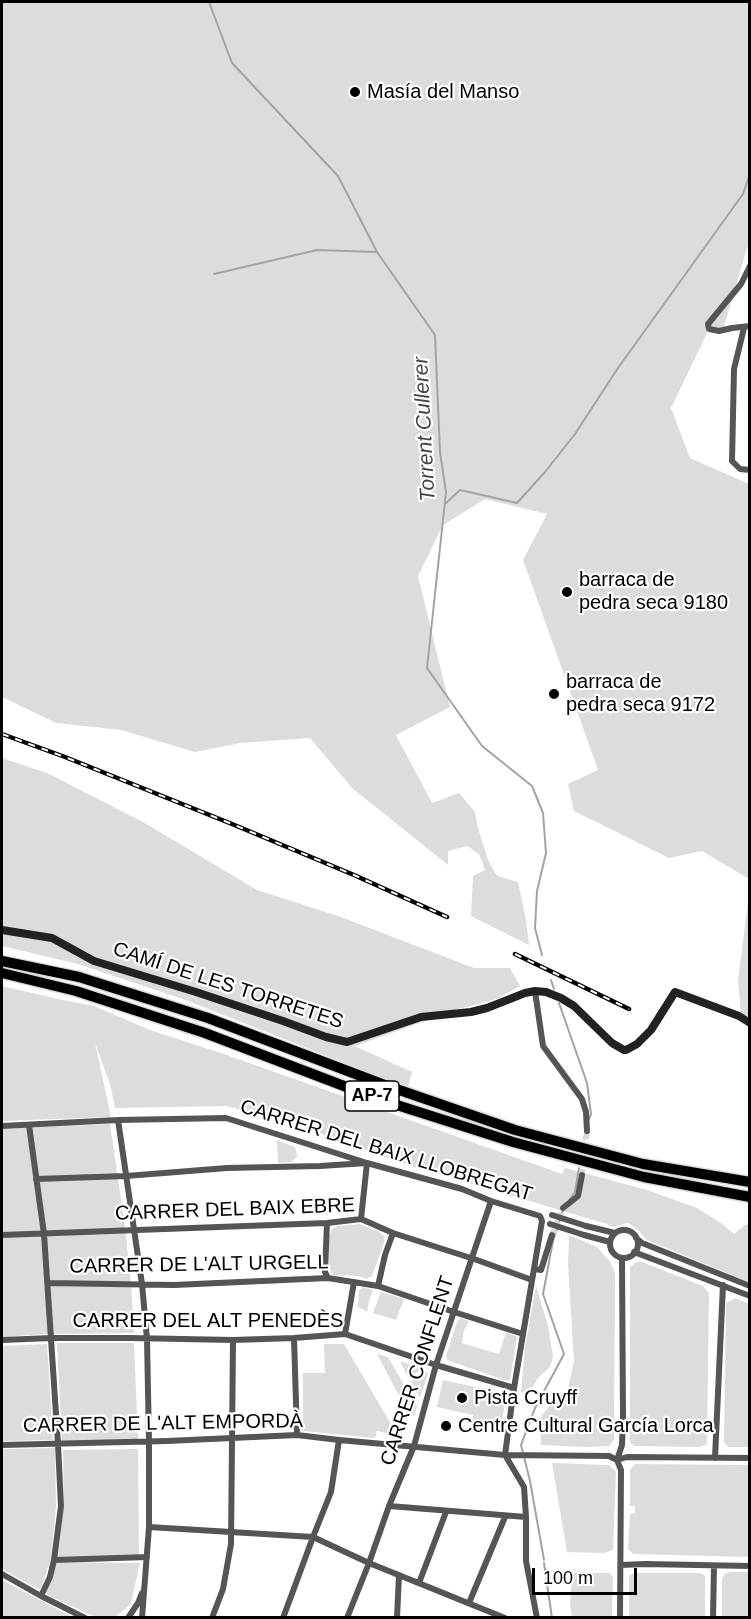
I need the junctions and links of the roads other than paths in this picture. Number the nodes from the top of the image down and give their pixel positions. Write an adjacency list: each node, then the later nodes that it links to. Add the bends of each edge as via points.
1 (750, 266): 2 (street, via 741,284 708,324 709,329 719,331)
2 (747, 327): 3 (street, via 734,369 732,461 740,469)
3 (750, 470)
4 (2, 930): 7 (street, CAMÍ DE LES TORRETES, via 52,938 94,961 347,1042 421,1017 471,1012)
5 (2, 961): 17 (highway, AP-7, via 79,977 208,1018 515,1130 643,1164)
6 (2, 974): 18 (highway, AP-7, via 76,991 194,1030 378,1099 513,1142 644,1177)
7 (535, 991): 8 (street, via 546,992 574,1006 624,1050 651,1030 675,992); 12 (street, via 543,1046 582,1099)
8 (750, 1023)
9 (118, 1120): 10 (street, CARRER DEL BAIX LLOBREGAT); 13 (street, CARRER DEL BAIX LLOBREGAT, via 226,1118); 15 (street)
10 (29, 1125): 11 (street, CARRER DEL BAIX LLOBREGAT); 16 (street)
11 (2, 1126)
12 (587, 1131)
13 (367, 1163): 15 (street); 19 (street, CARRER DEL BAIX LLOBREGAT); 21 (street)
14 (582, 1175): 20 (street, via 578,1196)
15 (126, 1176): 16 (street); 24 (street)
16 (36, 1179): 25 (street)
17 (750, 1182)
18 (750, 1197)
19 (491, 1201): 22 (street, CARRER DEL BAIX LLOBREGAT); 33 (street, CARRER CONFLENT)
20 (563, 1208)
21 (361, 1219): 23 (street, CARRER DEL BAIX EBRE); 26 (street, CARRER DEL BAIX EBRE)
22 (542, 1219): 27 (street, bridge, via 552,1215); 31 (street, bridge); 35 (street)
23 (327, 1223): 24 (street, CARRER DEL BAIX EBRE); 36 (street)
24 (135, 1231): 25 (street, CARRER DEL BAIX EBRE); 40 (street)
25 (44, 1233): 28 (street, CARRER DEL BAIX EBRE); 39 (street)
26 (393, 1233): 33 (street, CARRER DEL BAIX EBRE); 42 (street)
27 (615, 1233): 30 (street, via 627,1231); 31 (street)
28 (2, 1235)
29 (552, 1235): 35 (street, via 541,1270)
30 (636, 1238): 32 (street); 43 (street)
31 (610, 1242): 34 (street, via 614,1254)
32 (634, 1252): 34 (street); 41 (street)
33 (472, 1258): 37 (street, CARRER DEL BAIX EBRE); 45 (street, CARRER CONFLENT)
34 (622, 1258): 65 (street, via 623,1418 622,1445)
35 (534, 1269): 37 (street)
36 (328, 1278): 38 (street, CARRER DE L'ALT URGELL); 40 (street, CARRER DE L'ALT URGELL, via 174,1286)
37 (532, 1281): 46 (street)
38 (354, 1282): 42 (street, CARRER DE L'ALT URGELL); 47 (street)
39 (48, 1283): 40 (street, CARRER DE L'ALT URGELL); 48 (street)
40 (142, 1284): 50 (street)
41 (723, 1285): 44 (street); 63 (street)
42 (378, 1286): 45 (street, CARRER DE L'ALT URGELL)
43 (750, 1286)
44 (750, 1296)
45 (454, 1312): 46 (street, CARRER DE L'ALT URGELL); 53 (street, CARRER CONFLENT)
46 (523, 1334): 54 (street)
47 (345, 1335): 49 (street, CARRER DEL ALT PENEDÈS); 53 (street, CARRER DEL ALT PENEDÈS)
48 (52, 1338): 50 (street, CARRER DEL ALT PENEDÈS); 51 (street, CARRER DEL ALT PENEDÈS); 59 (street)
49 (294, 1338): 52 (street, CARRER DEL ALT PENEDÈS); 55 (street)
50 (147, 1339): 52 (street, CARRER DEL ALT PENEDÈS); 58 (street)
51 (2, 1340)
52 (233, 1340): 56 (street)
53 (436, 1365): 54 (street, CARRER DEL ALT PENEDÈS); 61 (street, CARRER CONFLENT)
54 (514, 1388): 62 (street)
55 (297, 1435): 56 (street, CARRER DE L'ALT EMPORDÀ); 57 (street, CARRER DE L'ALT EMPORDÀ)
56 (231, 1437): 58 (street, CARRER DE L'ALT EMPORDÀ); 71 (street)
57 (339, 1440): 61 (street, CARRER DE L'ALT EMPORDÀ); 72 (street, via 332,1492)
58 (149, 1442): 59 (street, CARRER DE L'ALT EMPORDÀ); 70 (street)
59 (58, 1444): 60 (street, CARRER DE L'ALT EMPORDÀ); 74 (street, via 61,1506)
60 (2, 1445)
61 (414, 1446): 62 (street, CARRER DE L'ALT EMPORDÀ); 66 (street, CARRER CONFLENT)
62 (505, 1455): 65 (street, CARRER DE L'ALT EMPORDÀ, via 609,1456); 69 (street, via 524,1487)
63 (715, 1458): 64 (street, CARRER DE L'ALT EMPORDÀ); 65 (street, CARRER DE L'ALT EMPORDÀ)
64 (750, 1458)
65 (616, 1460): 76 (street, via 621,1470)
66 (389, 1506): 67 (street); 75 (street, CARRER CONFLENT)
67 (446, 1512): 68 (street); 81 (street)
68 (505, 1517): 69 (street); 84 (street)
69 (526, 1517): 93 (street, via 526,1562)
70 (149, 1527): 71 (street); 73 (street)
71 (231, 1531): 72 (street); 88 (street, via 223,1589)
72 (313, 1537): 75 (street); 89 (street)
73 (147, 1557): 74 (street); 82 (street)
74 (54, 1560): 83 (street)
75 (369, 1563): 80 (street); 90 (street, CARRER CONFLENT)
76 (621, 1565): 78 (street); 94 (street)
77 (750, 1566): 78 (street)
78 (714, 1567): 95 (street)
79 (2, 1574): 83 (street)
80 (399, 1575): 81 (street); 91 (street)
81 (419, 1583): 84 (street)
82 (144, 1587): 86 (street); 87 (street)
83 (41, 1596): 85 (street)
84 (470, 1603): 92 (street)
85 (85, 1617)
86 (128, 1617)
87 (142, 1617)
88 (212, 1617)
89 (283, 1617)
90 (347, 1617)
91 (397, 1617)
92 (505, 1617)
93 (537, 1617)
94 (620, 1617)
95 (713, 1617)

